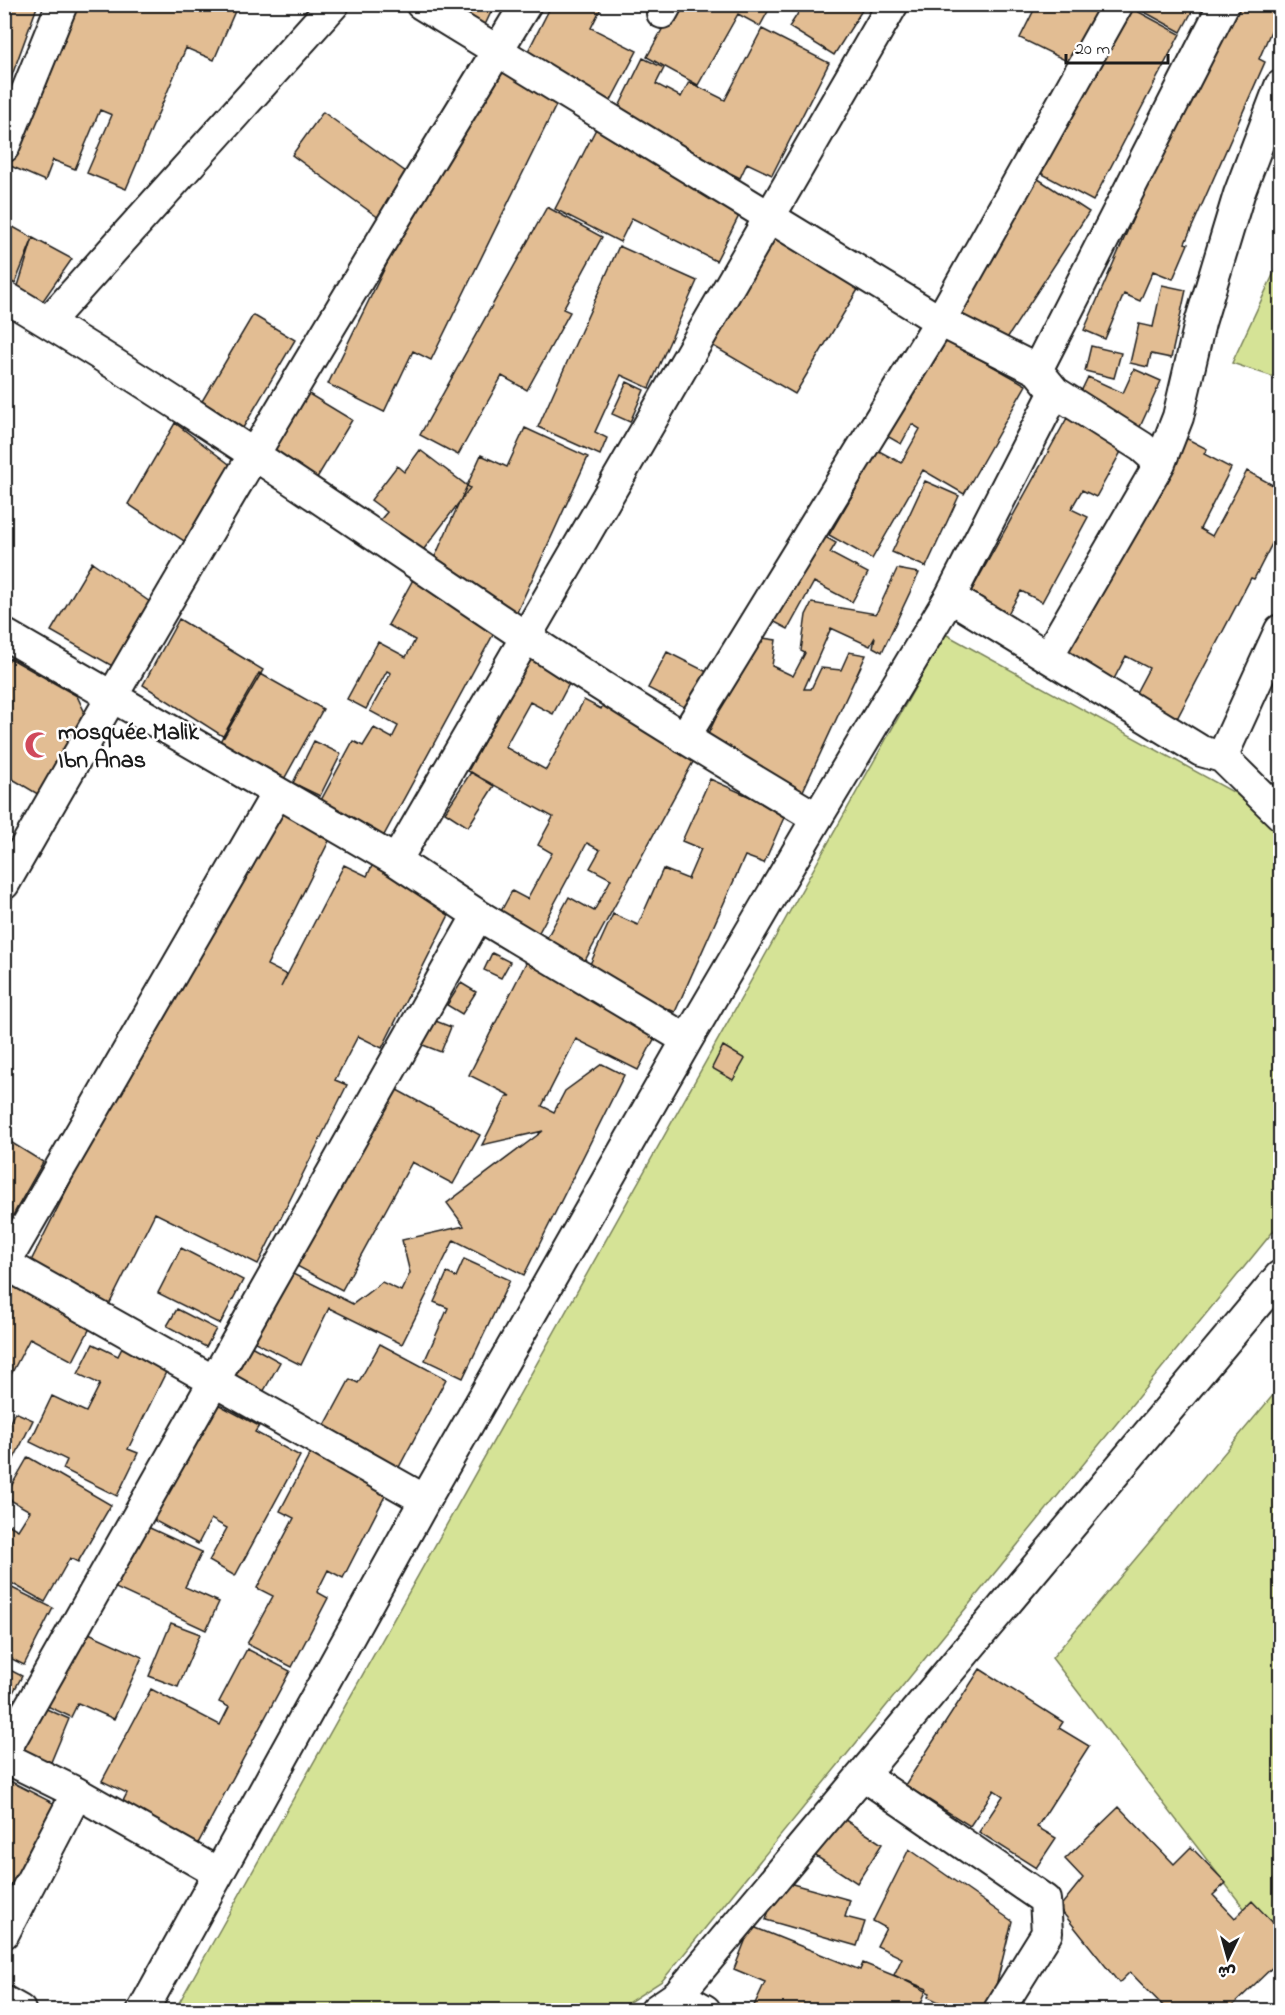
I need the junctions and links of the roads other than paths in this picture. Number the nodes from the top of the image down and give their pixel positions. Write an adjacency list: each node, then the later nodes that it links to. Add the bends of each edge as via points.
1 (62, 4): 10 (street)
2 (334, 4): 14 (street)
3 (421, 4): 8 (street)
4 (526, 4): 8 (street)
5 (893, 4): 11 (street)
6 (1118, 4): 13 (street)
7 (1224, 4): 15 (street)
8 (498, 50): 11 (street); 16 (street)
9 (1281, 86): 17 (street, via 1239,194 1200,323 1178,417)
10 (4, 147)
11 (770, 216): 13 (street); 21 (street)
12 (4, 296): 14 (street)
13 (940, 321): 15 (street); 24 (street)
14 (48, 322): 16 (street)
15 (1046, 381): 17 (street); 18 (street)
16 (255, 454): 21 (street); 23 (street)
17 (1160, 463): 22 (street)
18 (950, 597): 22 (street); 28 (street)
19 (1281, 630): 25 (street)
20 (4, 634): 23 (street)
21 (526, 637): 24 (street); 29 (street)
22 (1048, 656): 25 (street, via 1201,751)
23 (111, 697): 26 (street); 30 (street)
24 (684, 738): 28 (street)
25 (1221, 757): 27 (street)
26 (277, 792): 29 (street); 33 (street)
27 (1281, 814)
28 (817, 818): 32 (street)
29 (396, 861): 31 (street)
30 (4, 884)
31 (478, 915): 32 (street); 35 (street)
32 (687, 1040): 36 (street)
33 (5, 1264): 35 (street)
34 (1281, 1276): 39 (street)
35 (213, 1380): 36 (street); 37 (street)
36 (425, 1500): 41 (street)
37 (4, 1752)
38 (4, 1757): 40 (street)
39 (863, 1775): 44 (street); 45 (street, via 1045,1900 1047,1933)
40 (77, 1793): 41 (street); 42 (street)
41 (218, 1873): 47 (street)
42 (4, 1933)
43 (4, 2001): 46 (street)
44 (667, 2003): 48 (street)
45 (1004, 2008)
46 (20, 2010)
47 (143, 2010)
48 (705, 2010)

